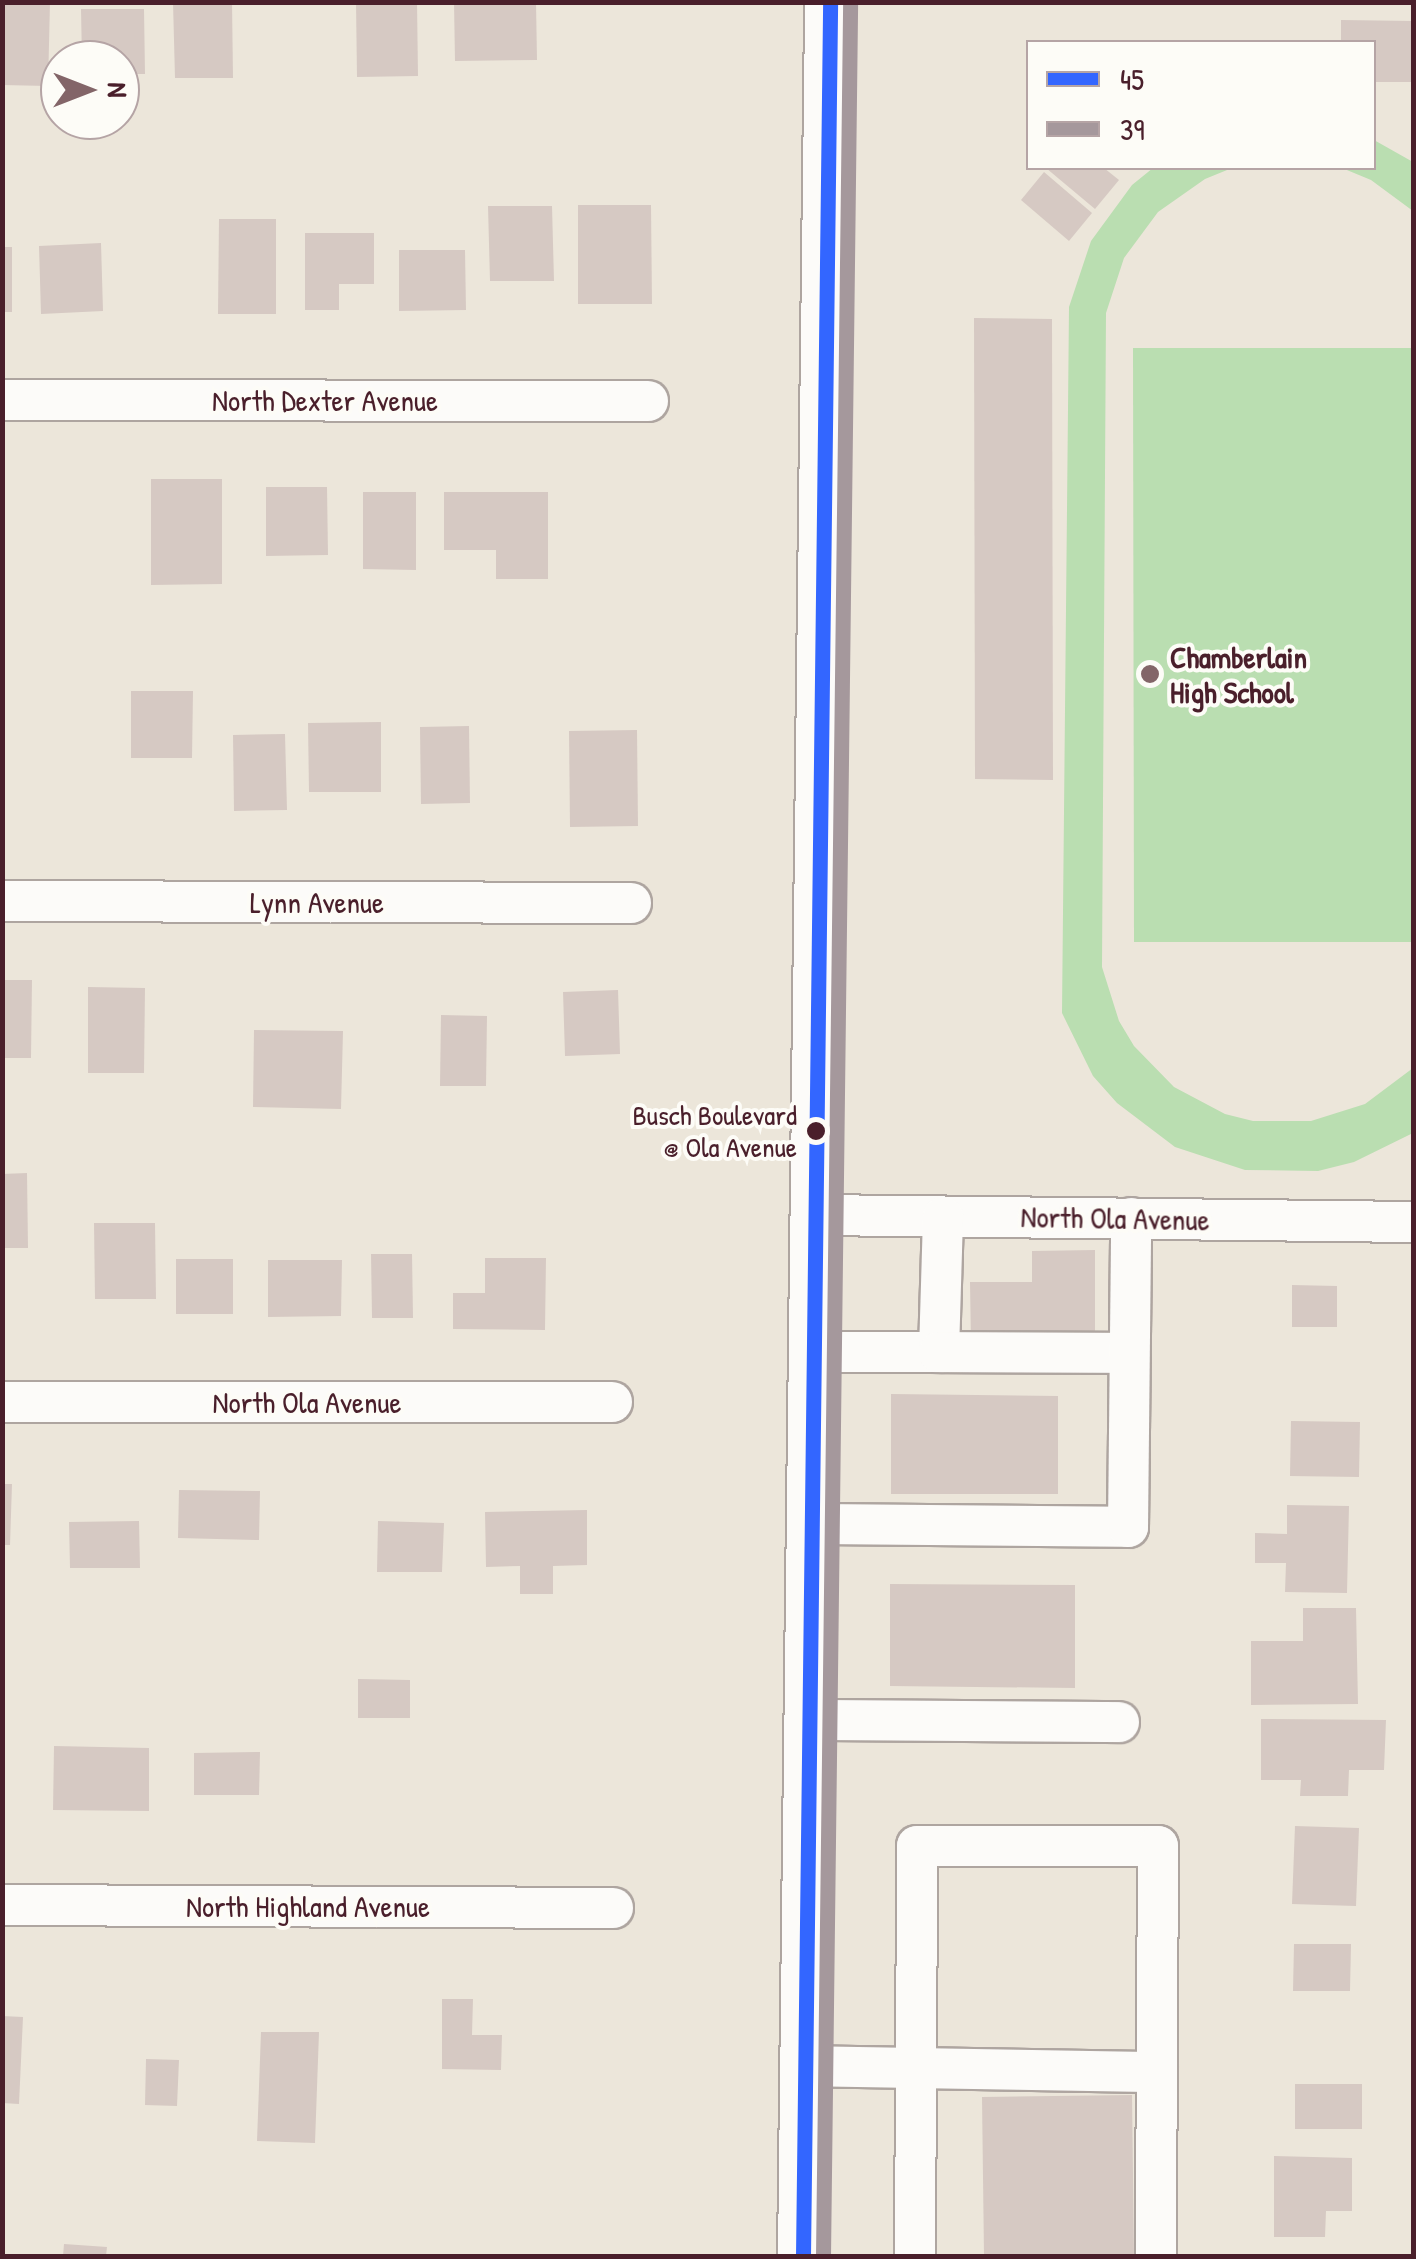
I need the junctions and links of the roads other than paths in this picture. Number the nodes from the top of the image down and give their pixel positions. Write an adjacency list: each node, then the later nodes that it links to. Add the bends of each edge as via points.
1 (830, 2): 6 (main road)
2 (2, 400): 3 (street, North Dexter Avenue)
3 (648, 401)
4 (2, 901): 5 (street, Lynn Avenue)
5 (631, 903)
6 (816, 1215): 7 (street, North Ola Avenue); 10 (main road)
7 (942, 1216): 8 (street, North Ola Avenue); 11 (street)
8 (1130, 1218): 9 (street, North Ola Avenue); 12 (street)
9 (1414, 1222)
10 (814, 1352): 11 (street); 15 (main road)
11 (939, 1352): 12 (street)
12 (1129, 1353): 15 (street, via 1128,1527)
13 (2, 1402): 14 (street, North Ola Avenue)
14 (612, 1402)
15 (812, 1524): 16 (main road)
16 (809, 1720): 17 (street); 20 (main road)
17 (1120, 1722)
18 (2, 1905): 19 (street, North Highland Avenue)
19 (613, 1908)
20 (804, 2066): 21 (street); 23 (main road)
21 (916, 2068): 22 (street); 22 (street, via 916,1846 1158,1846); 24 (street)
22 (1157, 2072): 25 (street)
23 (803, 2256)
24 (915, 2256)
25 (1156, 2256)

